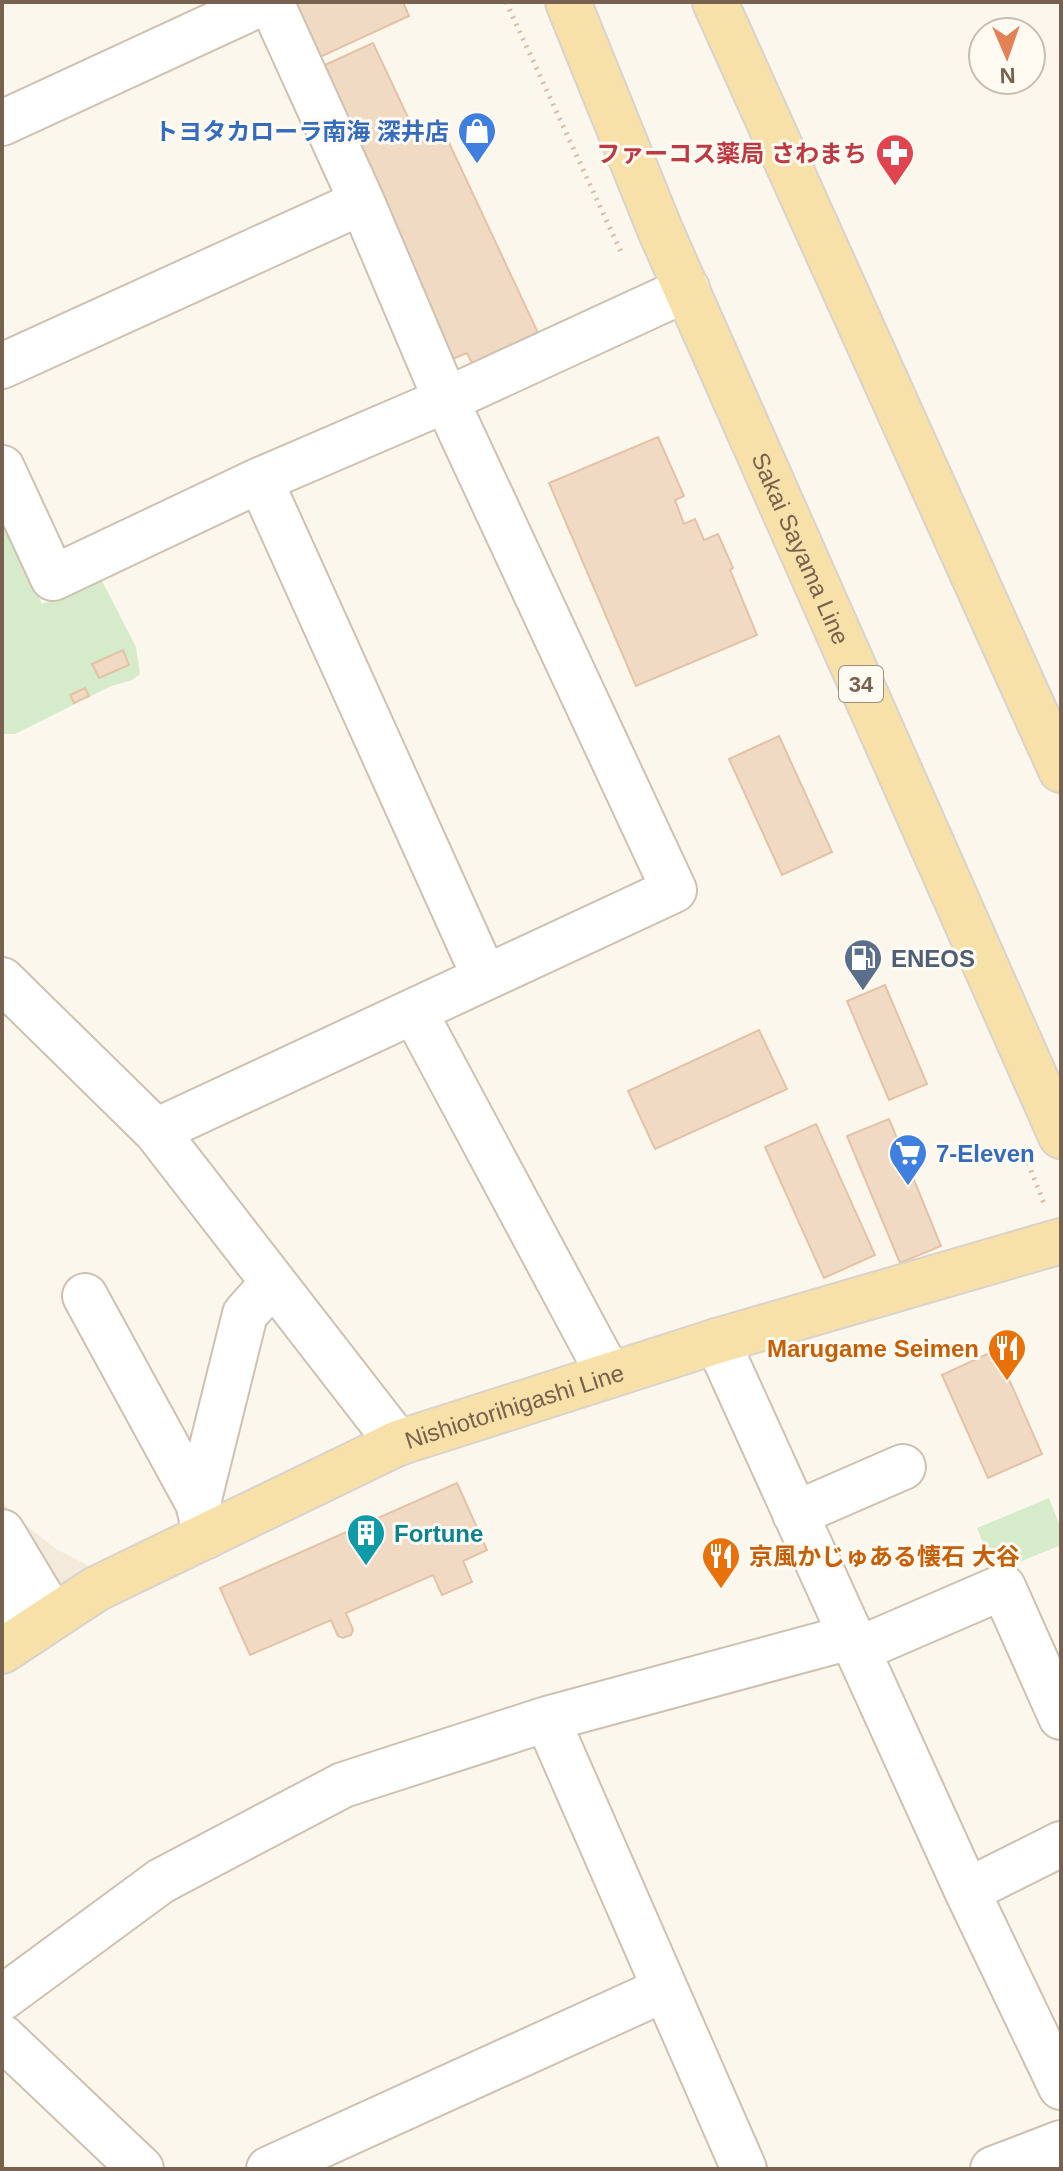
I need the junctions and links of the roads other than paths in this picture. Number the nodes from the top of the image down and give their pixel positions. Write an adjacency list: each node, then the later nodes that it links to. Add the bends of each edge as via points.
1 (264, 2): 6 (street)
2 (271, 2): 7 (street)
3 (537, 2): 8 (main road, via 582,98)
4 (568, 2): 8 (main road, Sakai Sayama Line / 34)
5 (722, 9): 14 (main road)
6 (2, 123)
7 (362, 202): 10 (street); 11 (street)
8 (661, 232): 9 (main road, Sakai Sayama Line / 34)
9 (687, 289): 11 (street); 19 (main road, Sakai Sayama Line / 34)
10 (2, 366)
11 (446, 400): 13 (street); 15 (street, via 674,890)
12 (2, 468): 13 (street, via 53,578)
13 (260, 480): 15 (street)
14 (1061, 770)
15 (485, 978): 17 (street)
16 (2, 980): 18 (street)
17 (414, 1011): 18 (street); 24 (street)
18 (156, 1131): 21 (street)
19 (1061, 1136)
20 (1061, 1241): 23 (main road, Nishiotorihigashi Line)
21 (272, 1284): 25 (street); 28 (street, via 245,1314)
22 (85, 1296): 28 (street)
23 (717, 1341): 24 (main road, Nishiotorihigashi Line); 27 (street)
24 (609, 1375): 25 (main road, Nishiotorihigashi Line)
25 (398, 1443): 28 (main road, Nishiotorihigashi Line)
26 (903, 1467): 27 (street)
27 (795, 1514): 31 (street)
28 (202, 1519): 30 (main road, Nishiotorihigashi Line, via 96,1589)
29 (2, 1532): 30 (street)
30 (30, 1602): 32 (main road, Nishiotorihigashi Line)
31 (854, 1644): 33 (street, via 1003,1587); 34 (street); 36 (street)
32 (2, 1651)
33 (1061, 1717)
34 (547, 1719): 37 (street); 38 (street, via 343,1785 161,1881)
35 (1061, 1844): 36 (street)
36 (967, 1891): 40 (street)
37 (665, 1989): 43 (street); 44 (street)
38 (2, 1998)
39 (2, 2037): 42 (street)
40 (1061, 2087)
41 (1061, 2143): 45 (street)
42 (141, 2169)
43 (269, 2169)
44 (744, 2169)
45 (993, 2169)

